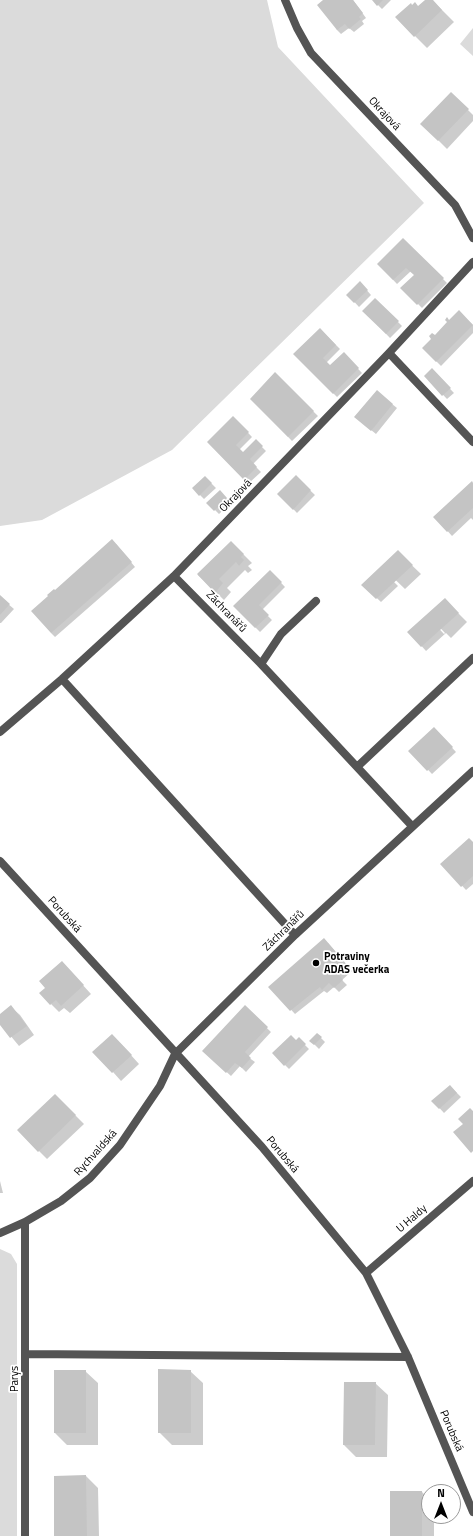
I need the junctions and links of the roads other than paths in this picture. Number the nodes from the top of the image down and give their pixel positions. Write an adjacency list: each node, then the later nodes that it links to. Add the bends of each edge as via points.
1 (285, 0): 2 (street, Okrajová, via 311,53 455,205)
2 (473, 238)
3 (473, 262): 4 (street, Okrajová)
4 (389, 353): 5 (street); 6 (street, Okrajová)
5 (473, 442)
6 (174, 576): 9 (street, Záchranářů); 10 (street, Okrajová)
7 (316, 601): 9 (street, via 281,634)
8 (473, 658): 12 (street)
9 (261, 664): 12 (street, Záchranářů)
10 (62, 679): 11 (street, Okrajová); 16 (street)
11 (0, 732)
12 (357, 767): 14 (street, Záchranářů)
13 (473, 771): 14 (street, Záchranářů)
14 (412, 826): 16 (street, Záchranářů)
15 (0, 861): 17 (street, Porubská)
16 (295, 935): 17 (street, Záchranářů)
17 (176, 1054): 19 (street, Rychvaldská, via 160,1086 120,1145 90,1178 61,1202); 21 (street, Porubská, via 262,1148)
18 (473, 1182): 21 (street, U Haldy)
19 (25, 1222): 20 (street, Rychvaldská); 22 (street, Parys)
20 (0, 1233)
21 (366, 1273): 23 (street, Porubská)
22 (26, 1354): 23 (street); 25 (street, Parys)
23 (408, 1357): 24 (street, Porubská)
24 (473, 1512)
25 (25, 1536)

